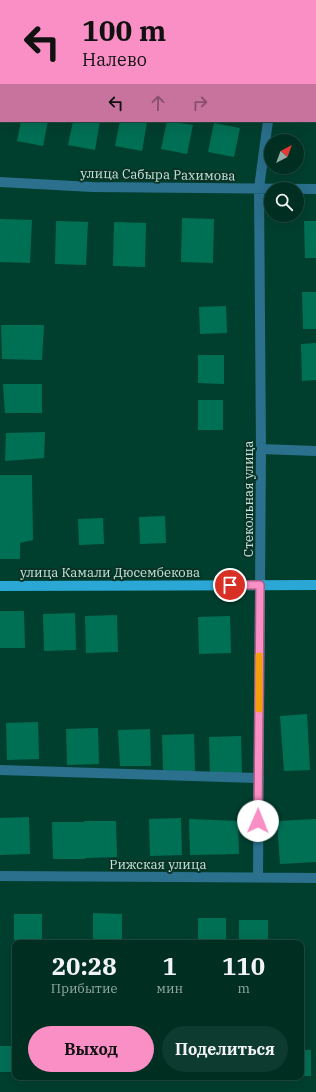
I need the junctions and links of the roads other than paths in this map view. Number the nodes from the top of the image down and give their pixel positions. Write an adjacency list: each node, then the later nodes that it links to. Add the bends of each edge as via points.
1 (268, 122): 3 (street, Стекольная улица)
2 (0, 182): 3 (street, улица Сабыра Рахимова, via 92,187)
3 (259, 188): 4 (street, улица Сабыра Рахимова); 5 (street, Стекольная улица)
4 (316, 189)
5 (261, 449): 6 (street); 8 (street, Стекольная улица)
6 (316, 451)
7 (316, 584): 8 (main road, улица Камали Дюсембекова)
8 (260, 585): 9 (main road, улица Камали Дюсембекова); 11 (street, Стекольная улица)
9 (0, 586)
10 (0, 770): 11 (street)
11 (259, 778): 13 (street, Стекольная улица)
12 (0, 876): 13 (street, Рижская улица)
13 (258, 878): 14 (street, Рижская улица)
14 (316, 878)

